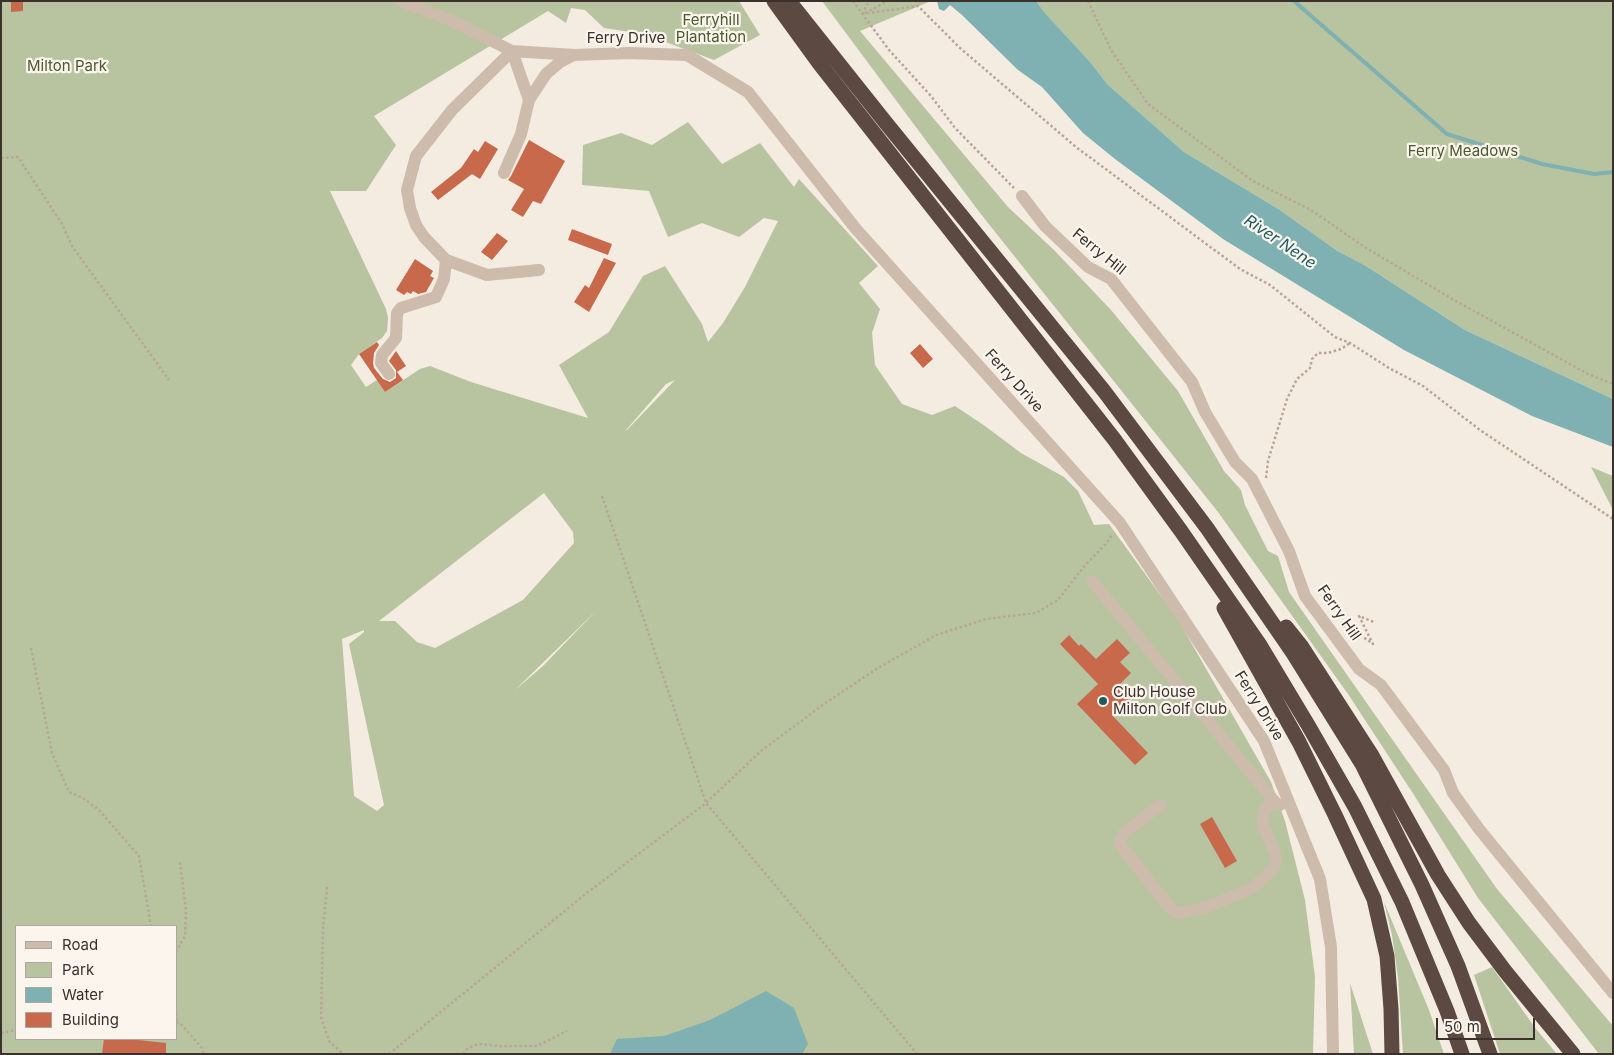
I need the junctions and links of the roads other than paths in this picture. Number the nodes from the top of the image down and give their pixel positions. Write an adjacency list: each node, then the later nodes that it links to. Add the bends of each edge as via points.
1 (400, 1): 4 (street, Ferry Drive, via 450,20)
2 (774, 1): 13 (highway)
3 (790, 1): 12 (highway, via 1104,391)
4 (512, 50): 5 (street, Ferry Drive); 6 (street); 9 (street, via 452,110 416,156 408,190 410,208 424,238)
5 (574, 55): 6 (street, via 546,74); 17 (street, Ferry Drive, via 687,55 748,92 856,229 1120,524 1264,741)
6 (529, 100): 7 (street, via 521,134)
7 (504, 174)
8 (1022, 196): 18 (street, Ferry Hill, via 1045,226 1080,261 1111,280 1192,382 1205,412 1235,462 1252,479 1289,551 1305,596 1359,669 1381,685 1444,770 1453,793 1479,829)
9 (446, 260): 10 (street, via 486,275); 11 (street, via 444,279 436,297 400,308 396,338 382,355 381,363)
10 (539, 270)
11 (389, 374)
12 (1207, 528): 22 (highway, via 1293,653 1362,764 1458,966); 23 (highway, via 1302,647 1371,754 1438,875 1469,923)
13 (1182, 531): 20 (highway, via 1300,742 1374,899 1387,956); 21 (highway, via 1260,645 1355,807 1402,902)
14 (1092, 581): 15 (street)
15 (1274, 801): 16 (street, via 1263,816 1263,826 1276,863 1272,870 1253,888 1183,913 1171,909 1120,842 1123,834); 17 (street)
16 (1160, 805)
17 (1293, 813): 19 (street, Ferry Drive, via 1320,880 1331,947)
18 (1613, 993)
19 (1333, 1054)
20 (1392, 1054)
21 (1462, 1054)
22 (1490, 1054)
23 (1573, 1054)

